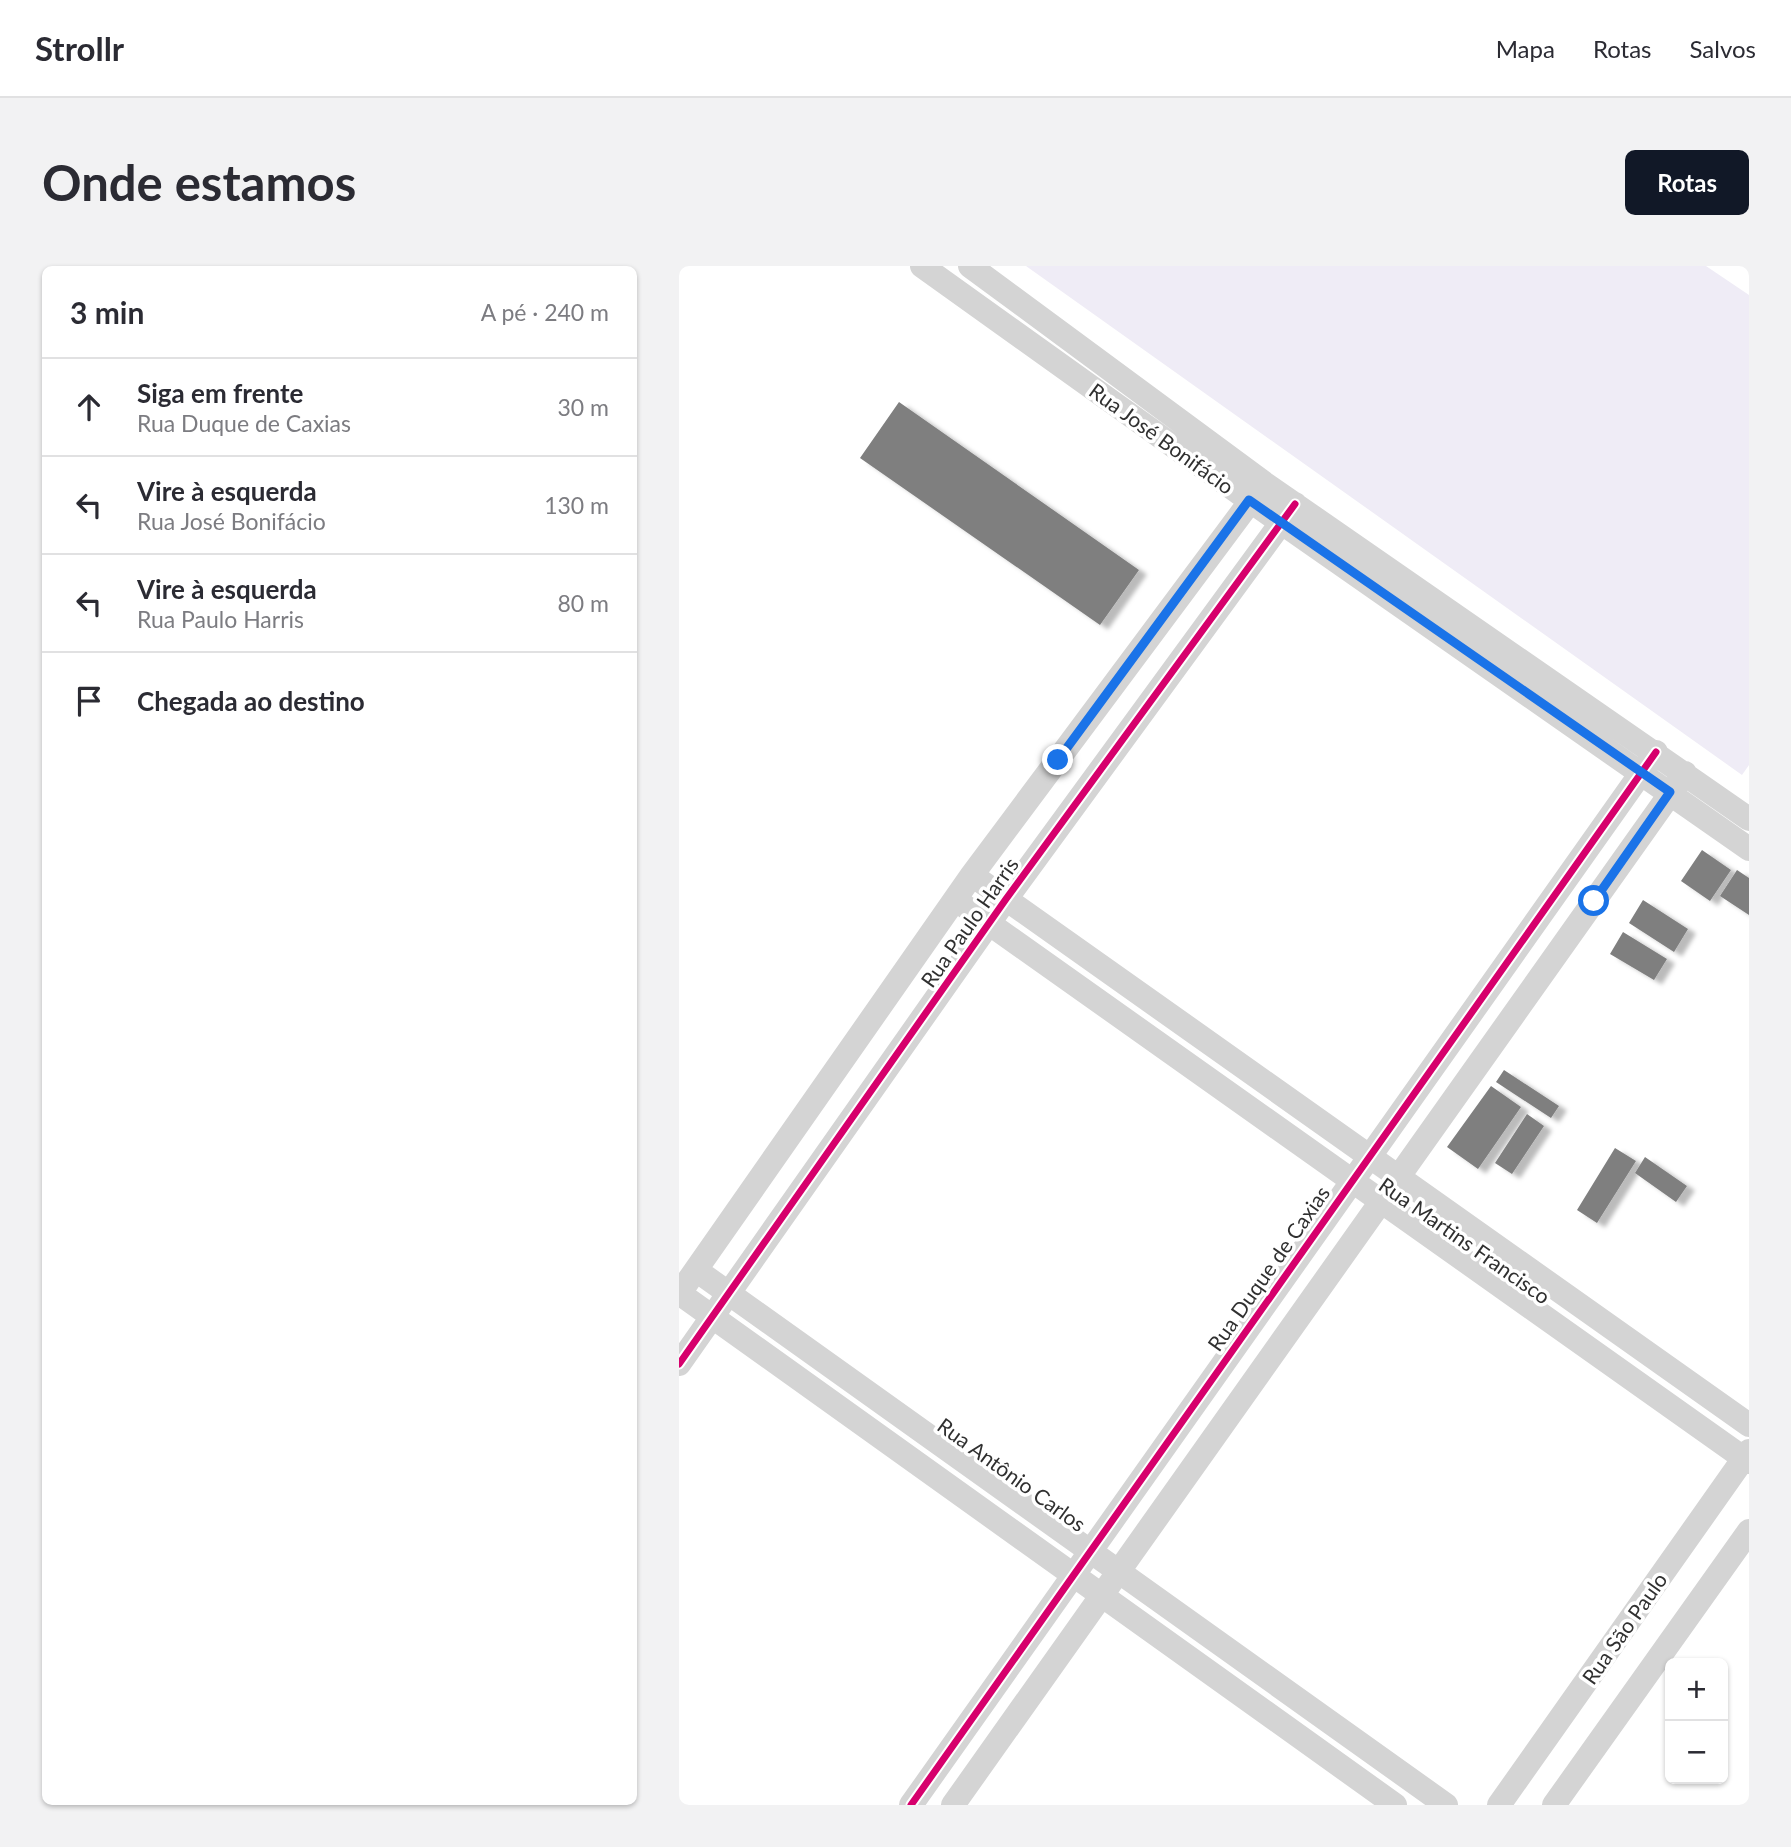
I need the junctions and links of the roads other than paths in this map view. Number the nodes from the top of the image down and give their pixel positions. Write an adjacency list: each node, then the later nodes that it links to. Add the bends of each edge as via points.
1 (922, 266): 3 (street, Rua José Bonifácio)
2 (970, 266): 3 (street, Rua José Bonifácio)
3 (1257, 491): 4 (street, Rua José Bonifácio); 6 (street, Rua Paulo Harris)
4 (1288, 513): 5 (street, Rua José Bonifácio); 7 (street, Rua José Bonifácio); 8 (street, Rua Paulo Harris)
5 (1656, 752): 7 (street, Rua Duque de Caxias); 9 (street, Rua José Bonifácio)
6 (1058, 760): 8 (street); 12 (street, Rua Paulo Harris)
7 (1641, 771): 9 (street, Rua José Bonifácio); 13 (street, Rua Duque de Caxias)
8 (1090, 783): 14 (street, Rua Paulo Harris)
9 (1678, 783): 10 (street, Rua José Bonifácio); 11 (street, Rua José Bonifácio); 16 (street)
10 (1745, 807)
11 (1749, 849)
12 (972, 875): 14 (street, Rua Martins Francisco); 15 (street, Rua Paulo Harris)
13 (1564, 880): 16 (street); 18 (street, Rua Duque de Caxias)
14 (1006, 899): 17 (street, Rua Paulo Harris); 18 (street, Rua Martins Francisco)
15 (956, 900): 17 (street, Rua Martins Francisco); 22 (street, Rua Paulo Harris)
16 (1594, 901): 19 (street)
17 (989, 923): 20 (street, Rua Martins Francisco); 23 (street, Rua Paulo Harris)
18 (1368, 1155): 19 (street, Rua Martins Francisco); 20 (street, Rua Duque de Caxias)
19 (1398, 1176): 21 (street); 26 (street, Rua Martins Francisco)
20 (1352, 1181): 21 (street, Rua Martins Francisco); 32 (street, Rua Duque de Caxias)
21 (1381, 1201): 27 (street, Rua Martins Francisco); 33 (street)
22 (696, 1269): 23 (street, Rua Antônio Carlos); 24 (street, Rua Paulo Harris)
23 (729, 1293): 25 (street, Rua Paulo Harris); 32 (street, Rua Antônio Carlos)
24 (679, 1294): 25 (street)
25 (712, 1318): 28 (street, Rua Paulo Harris); 34 (street)
26 (1625, 1338): 27 (street); 29 (street, Rua Martins Francisco)
27 (1609, 1363): 30 (street, Rua Martins Francisco)
28 (679, 1364)
29 (1749, 1425)
30 (1747, 1457): 41 (street, Rua São Paulo)
31 (1749, 1531): 42 (street)
32 (1089, 1550): 33 (street, Rua Antônio Carlos); 34 (street, Rua Duque de Caxias)
33 (1118, 1571): 35 (street); 40 (street, Rua Antônio Carlos)
34 (1072, 1575): 35 (street); 36 (street, Rua Duque de Caxias)
35 (1101, 1595): 37 (street); 39 (street)
36 (939, 1766): 37 (street); 38 (street, Rua Duque de Caxias)
37 (960, 1796)
38 (911, 1805)
39 (1395, 1805)
40 (1446, 1805)
41 (1499, 1805)
42 (1554, 1805)

